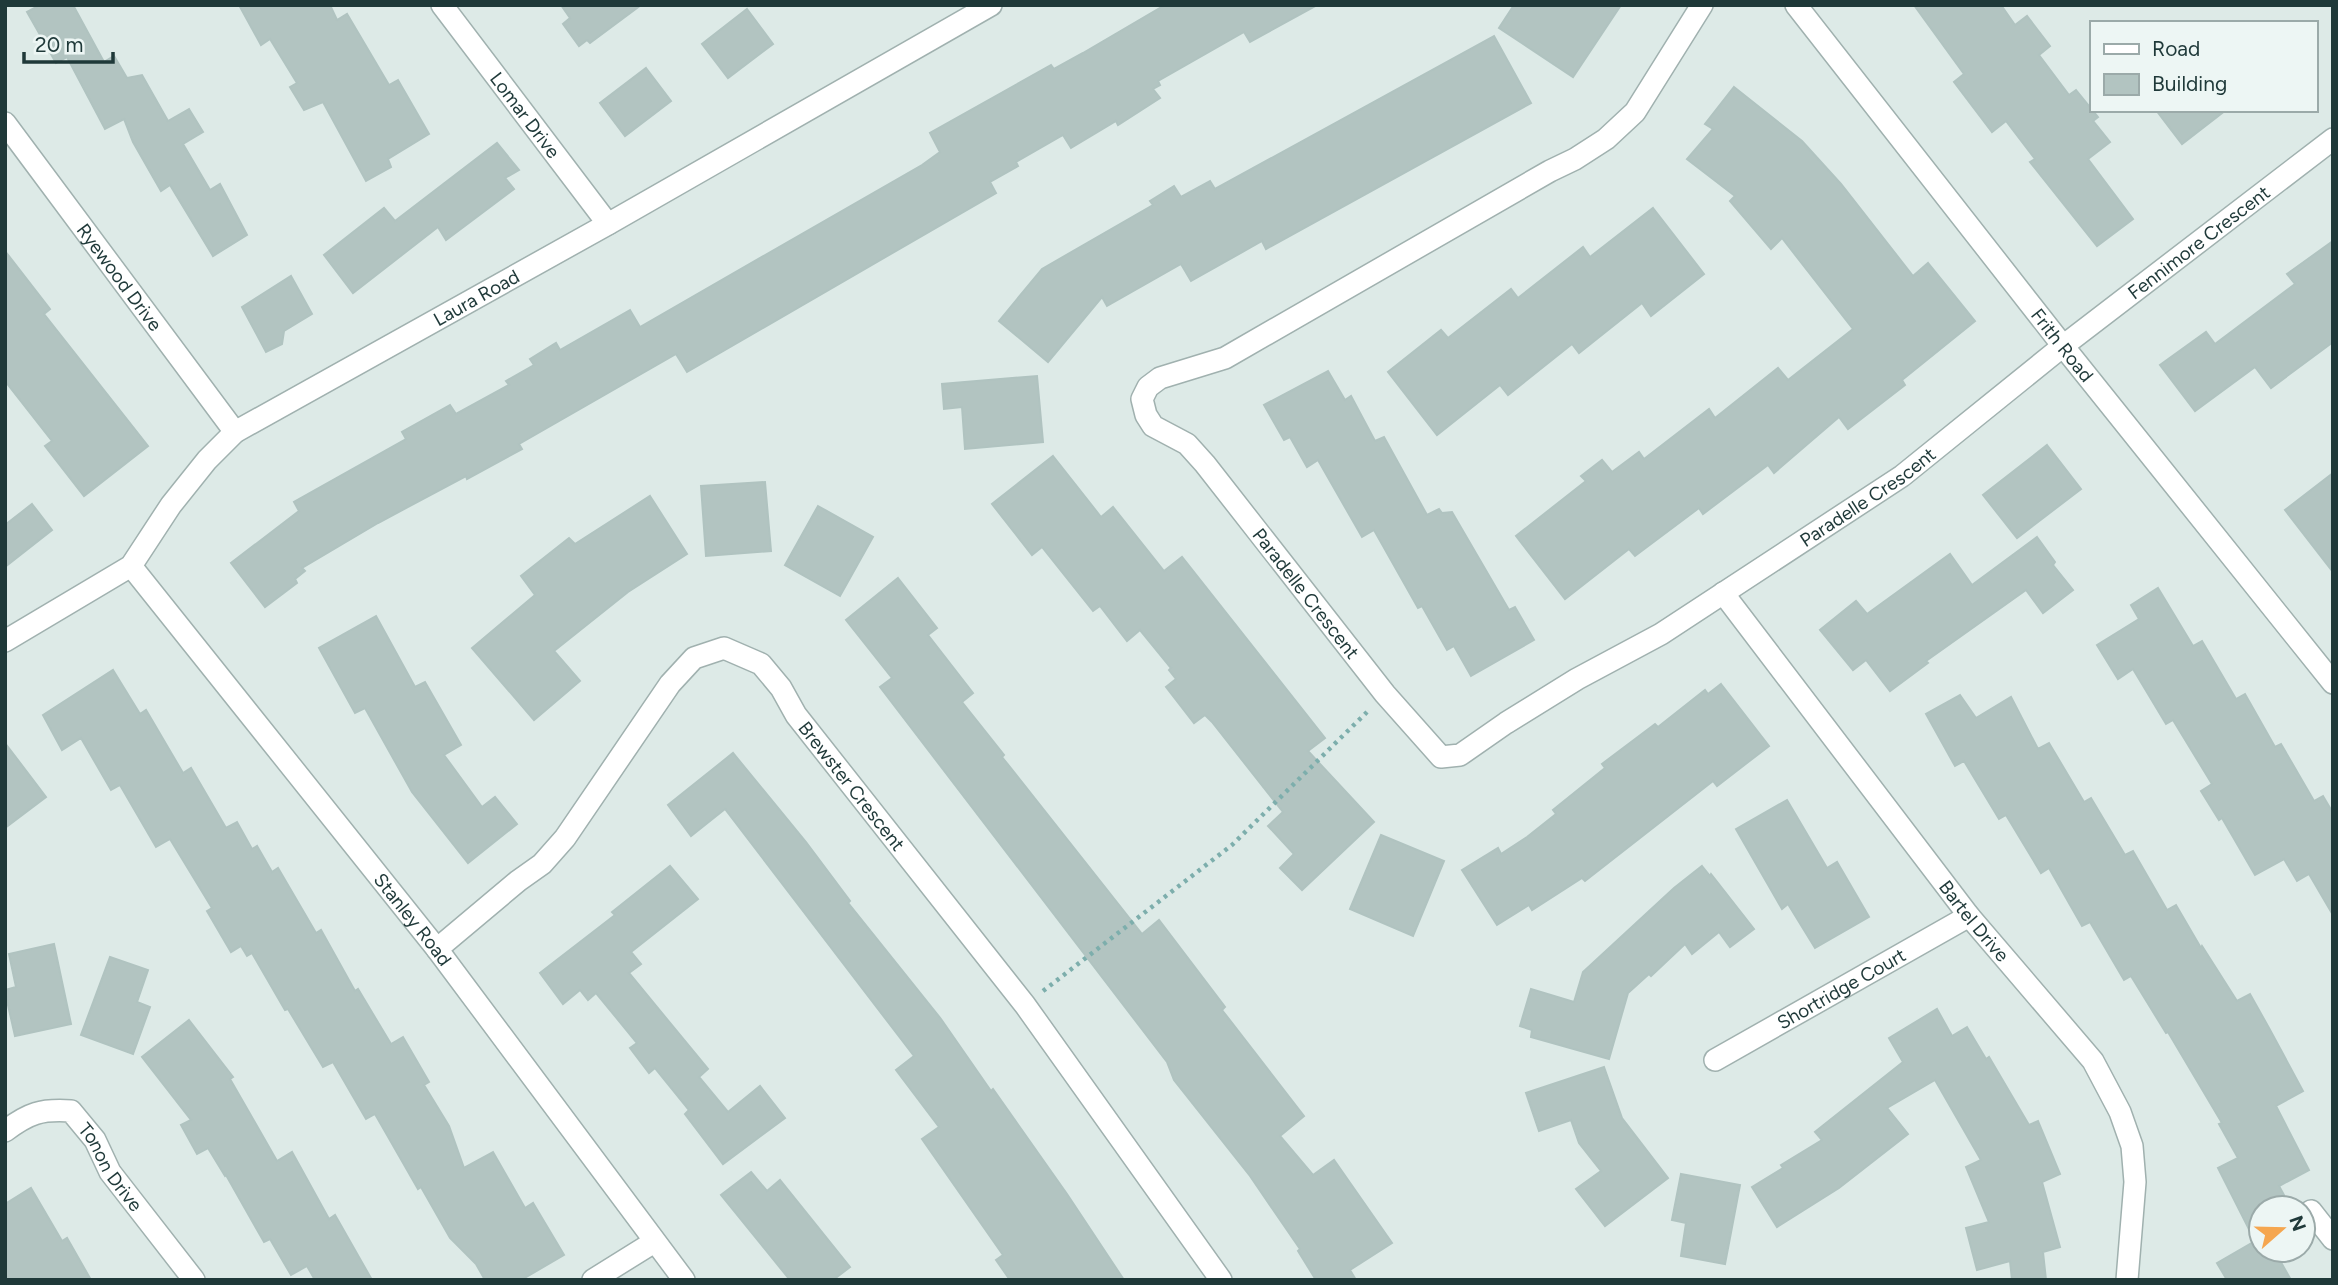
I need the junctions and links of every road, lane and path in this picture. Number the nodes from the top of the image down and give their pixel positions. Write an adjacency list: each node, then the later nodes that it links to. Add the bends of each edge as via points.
1 (442, 5): 7 (street, Lomar Drive)
2 (1702, 5): 15 (street, Paradelle Crescent, via 1635,112 1606,139 1225,358 1160,378 1142,400 1153,426 1187,444 1205,464)
3 (1796, 5): 8 (street, Frith Road)
4 (982, 8): 7 (street, Laura Road)
5 (5, 123): 9 (street, Ryewood Drive)
6 (2333, 139): 8 (street, Fennimore Crescent)
7 (608, 224): 9 (street, Laura Road)
8 (2063, 346): 11 (street, Paradelle Crescent, via 1902,476); 13 (street, Frith Road)
9 (235, 432): 10 (street, Laura Road, via 172,505)
10 (131, 566): 12 (street, Laura Road); 17 (street, Stanley Road)
11 (1723, 593): 15 (street, Paradelle Crescent, via 1460,755 1441,757); 16 (street, Bartel Drive)
12 (5, 641)
13 (2325, 655): 14 (street, Frith Road)
14 (2333, 683)
15 (1385, 694): 18 (path, via 1232,845)
16 (1969, 916): 19 (street, Shortridge Court); 28 (street, Bartel Drive, via 2093,1061 2120,1112 2135,1168)
17 (437, 949): 18 (street, Brewster Crescent, via 542,864 565,838 670,684 694,658 724,648 761,664 796,715); 23 (street, Stanley Road)
18 (1025, 1005): 27 (street, Brewster Crescent)
19 (1714, 1060)
20 (5, 1131): 24 (street, Tonon Drive, via 22,1118 47,1110 71,1111 95,1140 110,1172)
21 (2317, 1219): 22 (street)
22 (2333, 1239)
23 (654, 1242): 25 (street); 26 (street, Stanley Road)
24 (194, 1280)
25 (593, 1280)
26 (684, 1280)
27 (1221, 1280)
28 (2127, 1280)

